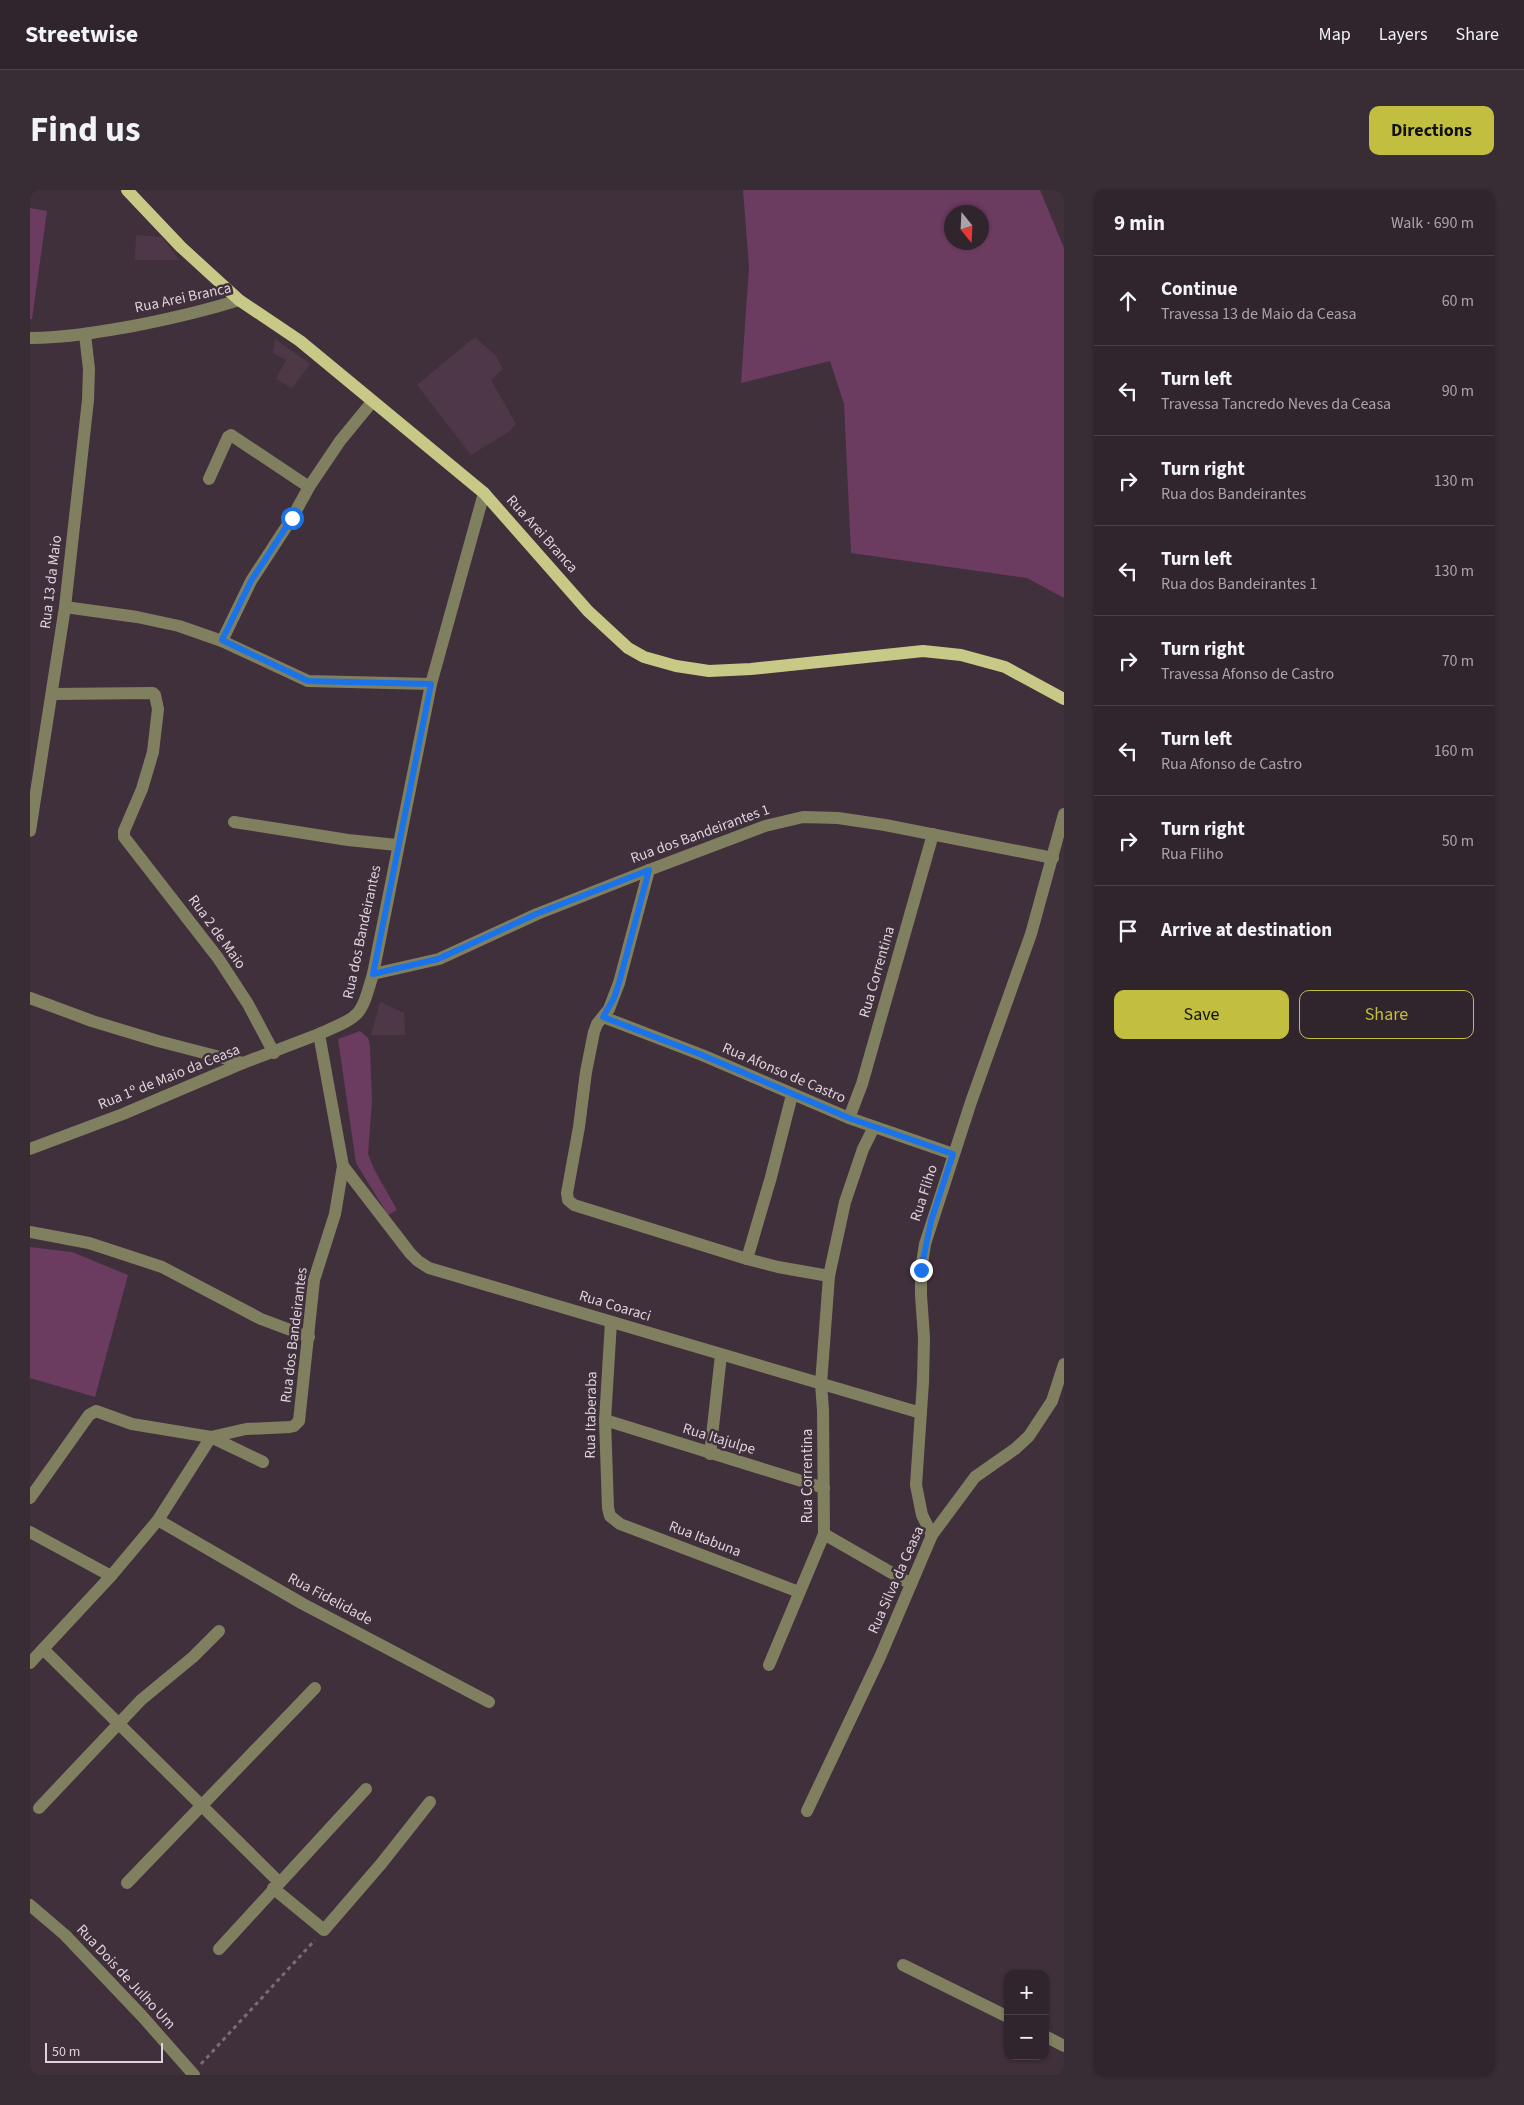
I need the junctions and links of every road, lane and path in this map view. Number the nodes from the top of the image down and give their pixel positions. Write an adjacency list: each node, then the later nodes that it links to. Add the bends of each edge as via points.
1 (127, 190): 2 (main road, via 181,248)
2 (239, 300): 3 (street, Rua Arei Branca, via 206,311); 5 (main road, Rua Arei Branca, via 300,341)
3 (85, 335): 4 (street, Rua Arei Branca); 9 (street, Rua 13 da Maio, via 88,400)
4 (30, 338)
5 (372, 402): 7 (street); 8 (main road, Rua Arei Branca)
6 (209, 479): 7 (street, via 231,435)
7 (309, 487): 10 (street, via 251,581)
8 (484, 493): 11 (street, Rua dos Bandeirantes); 13 (main road, Rua Arei Branca, via 588,611 628,648 644,657 709,671 923,651 961,654 1004,667)
9 (65, 607): 10 (street, via 137,617); 12 (street, Rua 13 da Maio)
10 (222, 640): 11 (street, via 308,681)
11 (431, 684): 18 (street, Rua dos Bandeirantes)
12 (53, 694): 16 (street, Rua 13 da Maio); 25 (street, Rua 2 de Maio, via 153,693 156,697 158,709 153,752 124,838 218,958)
13 (1064, 700)
14 (1064, 814): 19 (street, Rua Fliho)
15 (234, 822): 18 (street)
16 (30, 831)
17 (933, 834): 19 (street, Rua dos Bandeirantes 1); 20 (street, Rua dos Bandeirantes 1, via 838,818 803,817 766,826); 28 (street, Rua Correntina, via 862,1084)
18 (397, 845): 21 (street, Rua dos Bandeirantes)
19 (1053, 858): 31 (street, Rua Fliho, via 1031,934)
20 (649, 870): 21 (street, Rua dos Bandeirantes 1, via 536,914 438,959); 23 (street, via 619,983)
21 (373, 974): 24 (street, Rua dos Bandeirantes, via 357,1016)
22 (30, 998): 26 (street, via 92,1021)
23 (603, 1017): 27 (street, Rua Afonso de Castro, via 702,1055); 34 (street, via 594,1032 586,1072 568,1200 574,1205)
24 (320, 1034): 25 (street, Rua 1º de Maio da Ceasa); 32 (street, Rua dos Bandeirantes)
25 (274, 1053): 26 (street, Rua 1º de Maio da Ceasa)
26 (243, 1063): 30 (street, Rua 1º de Maio da Ceasa)
27 (792, 1095): 28 (street, Rua Afonso de Castro); 34 (street)
28 (849, 1118): 29 (street, Rua Afonso de Castro)
29 (874, 1126): 31 (street, Rua Afonso de Castro); 35 (street, Rua Correntina, via 845,1202)
30 (30, 1149)
31 (953, 1154): 41 (street, Rua Fliho, via 931,1221 921,1270 924,1338)
32 (343, 1166): 36 (street, Rua Coaraci, via 418,1261 429,1268); 37 (street, Rua dos Bandeirantes, via 335,1214 314,1280)
33 (30, 1232): 37 (street, via 89,1243 162,1267 261,1319)
34 (747, 1260): 35 (street)
35 (829, 1276): 40 (street, Rua Correntina)
36 (611, 1322): 38 (street, Rua Coaraci); 42 (street, Rua Itaberaba)
37 (309, 1337): 43 (street, Rua dos Bandeirantes, via 300,1417 294,1426 246,1429)
38 (721, 1355): 40 (street, Rua Coaraci); 44 (street)
39 (1064, 1364): 52 (street, Rua Silva da Ceasa, via 1052,1401 1029,1436 975,1477)
40 (821, 1384): 41 (street, Rua Coaraci); 46 (street, Rua Correntina)
41 (921, 1413): 52 (street, Rua Fliho, via 916,1492)
42 (605, 1420): 44 (street, Rua Itajulpe); 48 (street, Rua Itaberaba)
43 (211, 1436): 45 (street); 47 (street, via 139,1425 100,1411 93,1412); 49 (street)
44 (710, 1454): 46 (street, Rua Itajulpe)
45 (263, 1462)
46 (824, 1488): 51 (street, Rua Correntina)
47 (30, 1498)
48 (608, 1508): 55 (street, Rua Itabuna, via 610,1516 620,1524)
49 (158, 1520): 53 (street); 61 (street, Rua Fidelidade, via 303,1604)
50 (30, 1532): 53 (street)
51 (824, 1534): 54 (street); 55 (street, Rua Correntina)
52 (932, 1535): 54 (street, Rua Silva da Ceasa)
53 (112, 1576): 57 (street)
54 (911, 1584): 67 (street, Rua Silva da Ceasa)
55 (798, 1592): 59 (street, Rua Correntina)
56 (220, 1631): 62 (street)
57 (43, 1649): 58 (street); 62 (street)
58 (30, 1663)
59 (769, 1665)
60 (315, 1688): 65 (street)
61 (489, 1702)
62 (119, 1723): 65 (street); 66 (street)
63 (366, 1789): 69 (street)
64 (430, 1802): 71 (street)
65 (201, 1806): 68 (street); 69 (street)
66 (39, 1808)
67 (808, 1811)
68 (127, 1882)
69 (276, 1885): 71 (street); 72 (street)
70 (30, 1905): 77 (street, Rua Dois de Julho Um, via 65,1935)
71 (324, 1930): 77 (path)
72 (219, 1949)
73 (903, 1965): 74 (street)
74 (1004, 2016)
75 (1049, 2038): 76 (street)
76 (1064, 2046)
77 (193, 2074)

